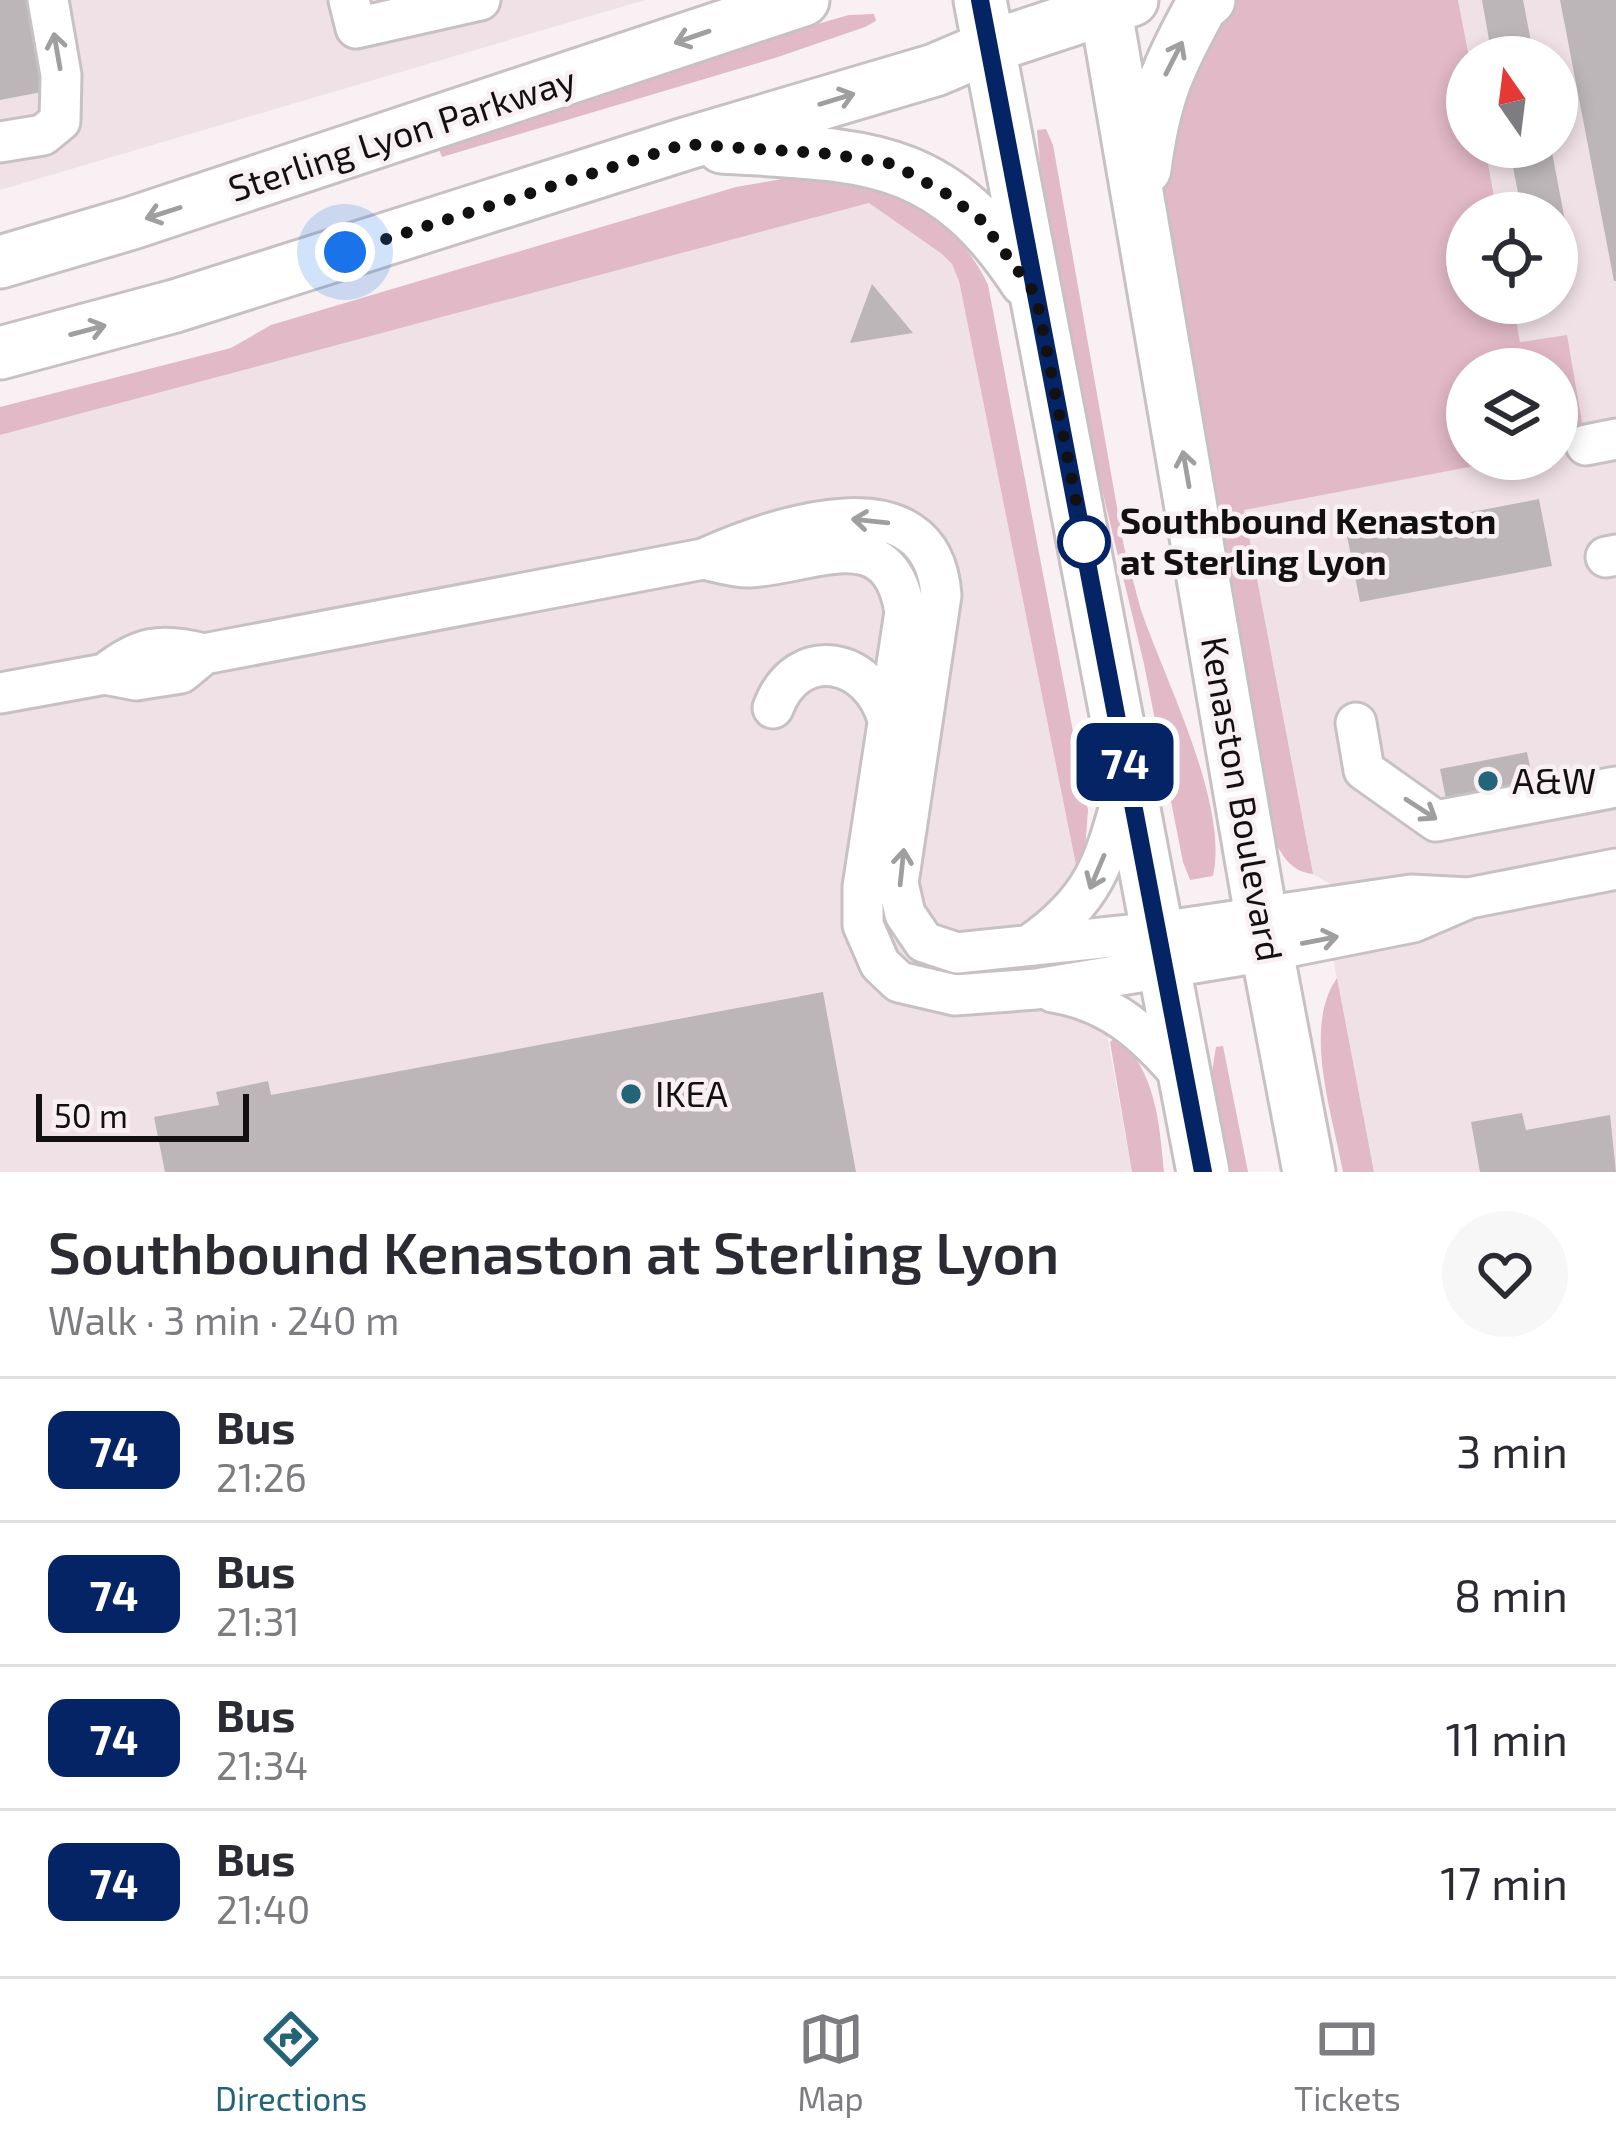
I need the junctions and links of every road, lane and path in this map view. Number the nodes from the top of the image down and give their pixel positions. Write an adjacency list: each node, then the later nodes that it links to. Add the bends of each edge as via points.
1 (48, 0): 8 (street, one-way to 1)
2 (349, 0): 3 (street, via 356,28)
3 (480, 0)
4 (803, 0): 13 (main road, Sterling Lyon Parkway, one-way to 13)
5 (1209, 0): 12 (main road, one-way to 5, via 1167,68)
6 (1114, 3): 7 (main road); 12 (main road, Kenaston Boulevard)
7 (985, 24): 10 (main road, one-way to 7, via 935,70); 14 (main road)
8 (60, 121): 9 (street, via 43,135); 11 (street, via 30,156)
9 (0, 142)
10 (685, 144): 14 (main road, via 893,164 980,219); 15 (main road, one-way to 10, via 175,306)
11 (0, 170)
12 (1141, 205): 24 (main road, Kenaston Boulevard, one-way to 12)
13 (0, 262)
14 (1036, 295): 21 (main road)
15 (0, 353)
16 (703, 559): 17 (street, via 204,654 172,646 130,654 105,674); 19 (street, via 747,568 837,551 877,560 895,580 905,612); 25 (street, one-way to 16, via 938,949 905,914 898,883 941,596 928,550 886,521 844,519 755,536)
17 (0, 693)
18 (773, 708): 19 (street, via 795,677 835,666 871,682)
19 (888, 721): 27 (street, via 862,887 868,945 898,982 926,991)
20 (1356, 723): 22 (street, one-way to 22, via 1364,770 1436,820)
21 (1127, 777): 25 (street, one-way to 25, via 1092,887 1067,919); 26 (main road)
22 (1616, 787)
23 (1616, 869): 24 (street, via 1469,898 1412,895)
24 (1264, 933): 26 (street); 30 (main road, Kenaston Boulevard)
25 (1031, 944): 26 (street)
26 (1161, 950): 27 (street); 28 (main road)
27 (1036, 989): 28 (street, via 1082,996 1117,1013)
28 (1183, 1078): 29 (main road)
29 (1203, 1172)
30 (1309, 1172)

